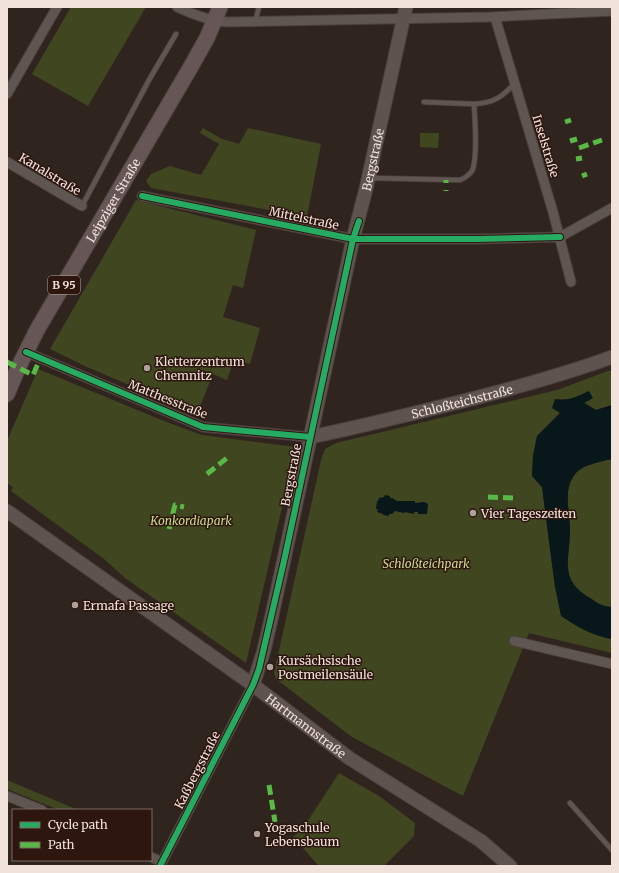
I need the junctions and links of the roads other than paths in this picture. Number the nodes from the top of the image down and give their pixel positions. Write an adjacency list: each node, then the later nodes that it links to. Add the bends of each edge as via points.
1 (57, 7): 12 (street)
2 (177, 7): 8 (street)
3 (220, 7): 8 (main road, Leipziger Straße / B 95)
4 (258, 7): 9 (lane)
5 (612, 11): 7 (street)
6 (405, 13): 7 (street); 9 (street); 16 (main road, Bergstraße)
7 (495, 17): 11 (street, Inselstraße)
8 (214, 21): 9 (street); 23 (main road, Leipziger Straße / B 95, via 180,87)
9 (255, 22)
10 (176, 34): 18 (lane)
11 (515, 83): 14 (lane, via 496,100 487,104); 20 (street, Inselstraße)
12 (7, 94)
13 (424, 102): 14 (lane)
14 (474, 104): 16 (lane, via 475,162 472,172 465,178)
15 (7, 162): 18 (street, Kanalstraße)
16 (369, 178): 21 (main road, Bergstraße)
17 (142, 196): 21 (street, Mittelstraße)
18 (82, 206)
19 (612, 208): 20 (street)
20 (560, 237): 21 (street, Mittelstraße); 22 (street, Inselstraße)
21 (353, 239): 26 (main road, Bergstraße)
22 (571, 282)
23 (26, 352): 25 (main road, Leipziger Straße / B 95); 26 (street, Matthesstraße, via 203,427)
24 (612, 357): 26 (main road, Schloßteichstraße, via 489,394)
25 (7, 394)
26 (310, 437): 30 (main road, Bergstraße, via 271,622)
27 (7, 511): 30 (main road, Hartmannstraße)
28 (514, 641): 29 (street)
29 (612, 664)
30 (253, 685): 36 (street, Kaßbergstraße); 37 (main road, Hartmannstraße, via 349,758 481,841)
31 (7, 796): 33 (street)
32 (570, 803): 34 (lane)
33 (40, 809)
34 (612, 850)
35 (152, 858): 36 (street)
36 (161, 864)
37 (510, 866)

